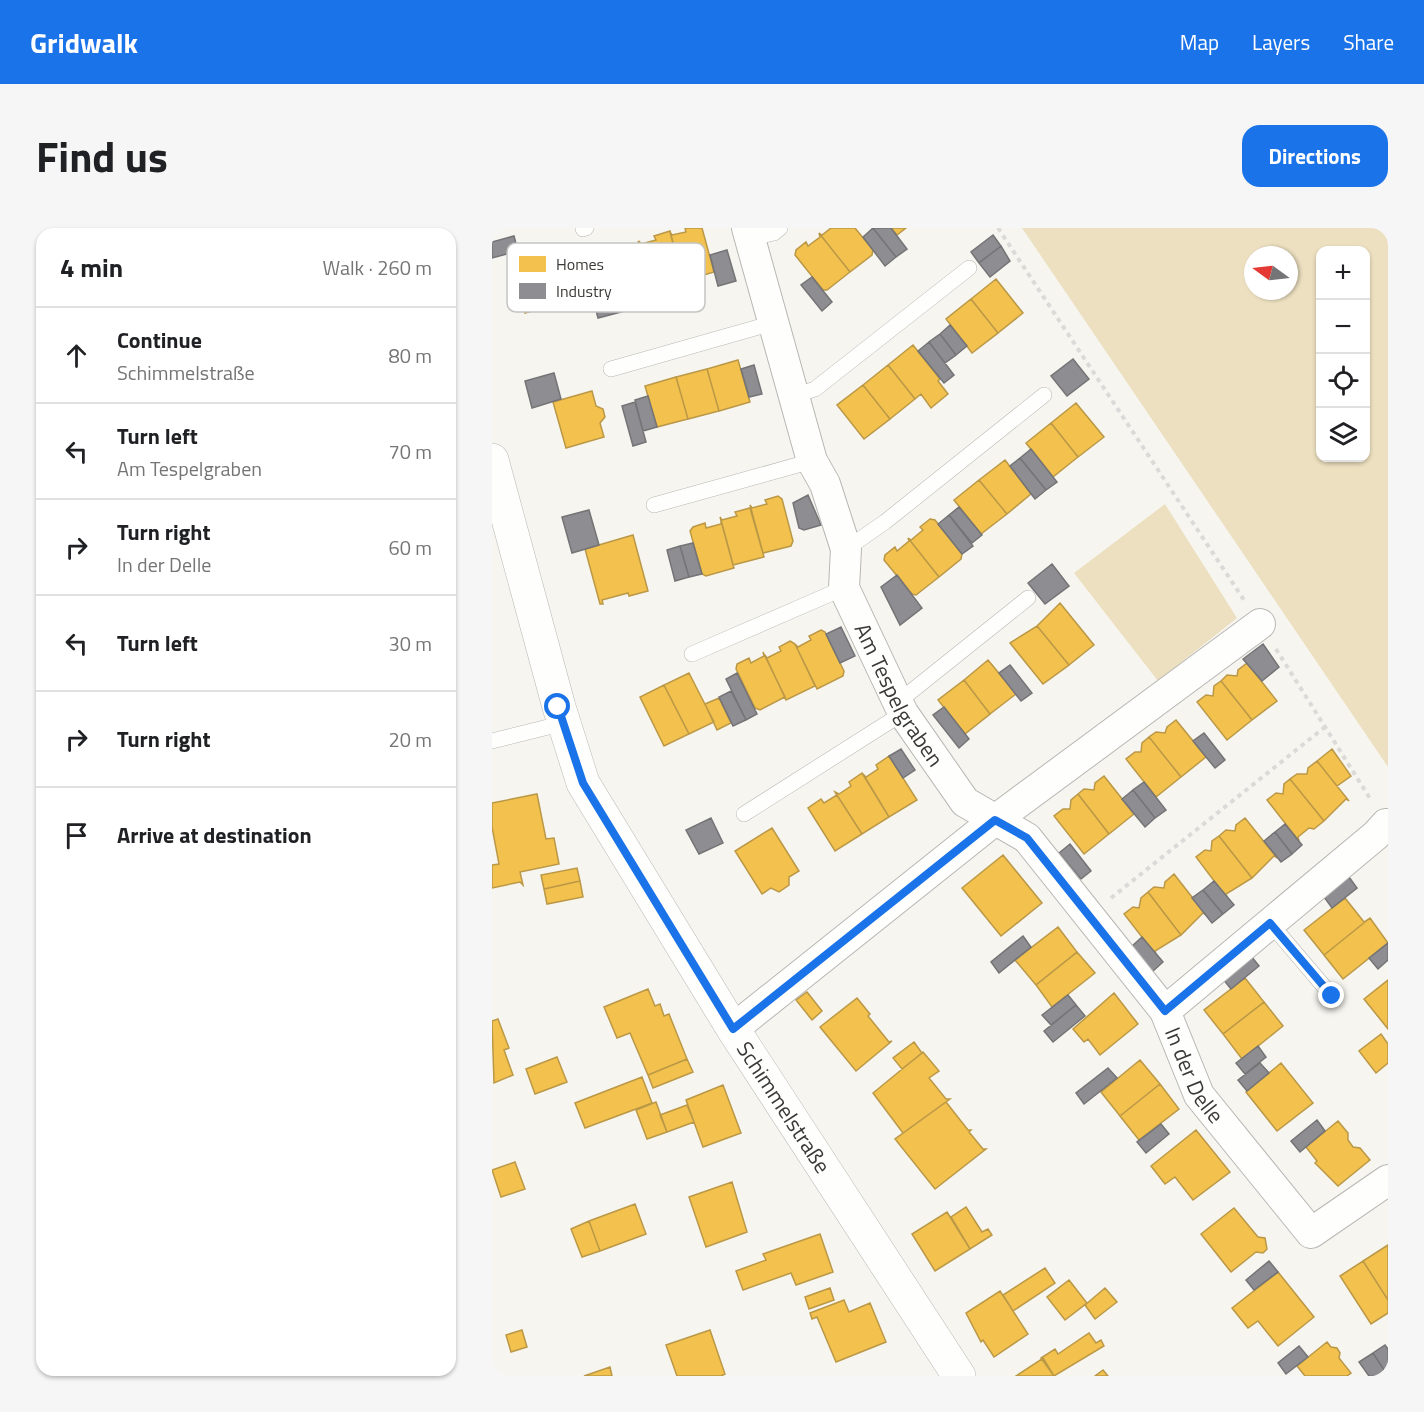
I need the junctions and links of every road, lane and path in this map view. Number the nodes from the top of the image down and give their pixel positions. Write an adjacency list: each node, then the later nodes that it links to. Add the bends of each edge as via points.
1 (780, 228): 3 (lane, via 774,233)
2 (998, 228): 16 (path)
3 (749, 233): 5 (street, Am Tespelgraben)
4 (969, 268): 8 (lane, via 815,389)
5 (773, 323): 6 (lane); 8 (street, Am Tespelgraben)
6 (611, 369)
7 (1044, 395): 13 (lane)
8 (794, 396): 10 (street, Am Tespelgraben)
9 (492, 460): 12 (street, Schimmelstraße)
10 (812, 461): 11 (lane); 13 (street, Am Tespelgraben, via 825,484)
11 (654, 506)
12 (499, 518): 19 (street, Schimmelstraße)
13 (846, 549): 14 (street, Am Tespelgraben)
14 (844, 588): 17 (lane); 18 (street, Am Tespelgraben)
15 (1028, 598): 18 (lane)
16 (1260, 624): 20 (path); 23 (street)
17 (692, 654)
18 (901, 708): 22 (lane); 23 (street, Am Tespelgraben, via 965,802)
19 (564, 723): 21 (lane); 29 (street, Schimmelstraße, via 583,783)
20 (1325, 727): 24 (path); 25 (path)
21 (492, 741)
22 (744, 814)
23 (995, 820): 25 (street, In der Delle, via 1027,838); 29 (street)
24 (1386, 824): 26 (street)
25 (1089, 915): 28 (street, In der Delle)
26 (1270, 923): 27 (lane); 28 (street)
27 (1332, 996)
28 (1165, 1011): 30 (street, In der Delle, via 1199,1095 1311,1233)
29 (733, 1029): 31 (street, Schimmelstraße)
30 (1388, 1180)
31 (957, 1375)

